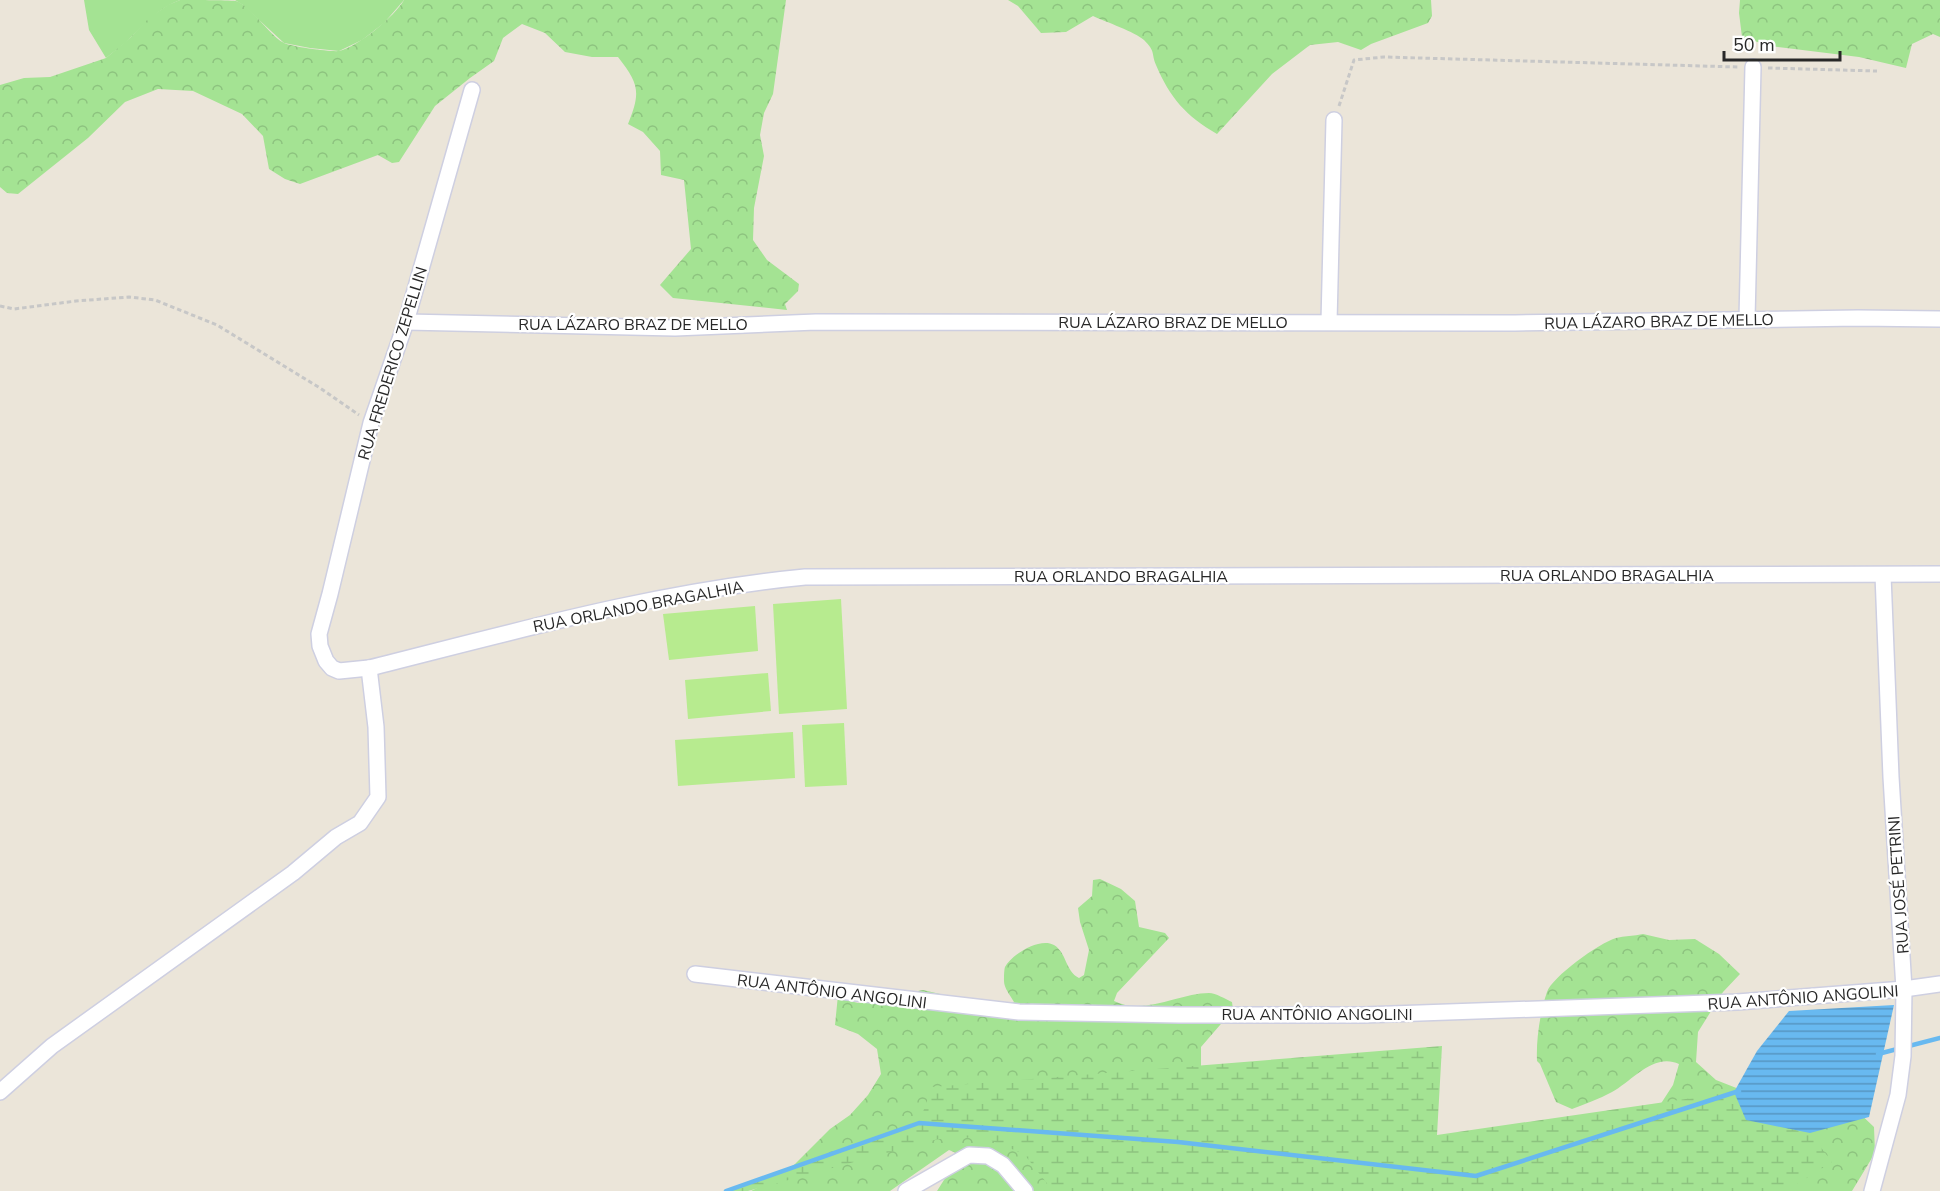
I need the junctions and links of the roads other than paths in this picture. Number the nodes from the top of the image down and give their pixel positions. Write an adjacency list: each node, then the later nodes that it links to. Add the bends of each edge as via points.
1 (1753, 67): 4 (street)
2 (472, 90): 6 (street, RUA FREDERICO ZEPELLIN)
3 (1334, 120): 7 (street)
4 (1747, 319): 5 (street, RUA LÁZARO BRAZ DE MELLO); 7 (street, RUA LÁZARO BRAZ DE MELLO)
5 (1940, 319)
6 (406, 322): 7 (street, RUA LÁZARO BRAZ DE MELLO, via 675,328 816,322); 10 (street, RUA FREDERICO ZEPELLIN, via 371,423 319,634 320,646 332,668)
7 (1329, 322)
8 (1940, 574): 9 (street, RUA ORLANDO BRAGALHIA)
9 (1883, 575): 10 (street, RUA ORLANDO BRAGALHIA, via 805,577 609,609); 13 (street, RUA JOSÉ PETRINI)
10 (369, 668): 14 (street, via 378,797 360,823 52,1046)
11 (695, 974): 13 (street, RUA ANTÔNIO ANGOLINI, via 947,1005 1063,1014 1363,1016 1737,1002)
12 (1940, 984): 13 (street, RUA ANTÔNIO ANGOLINI)
13 (1905, 990): 17 (street, RUA JOSÉ PETRINI, via 1898,1095)
14 (0, 1092)
15 (906, 1191): 16 (street, via 969,1155 988,1156 1003,1165)
16 (1025, 1191)
17 (1872, 1191)

